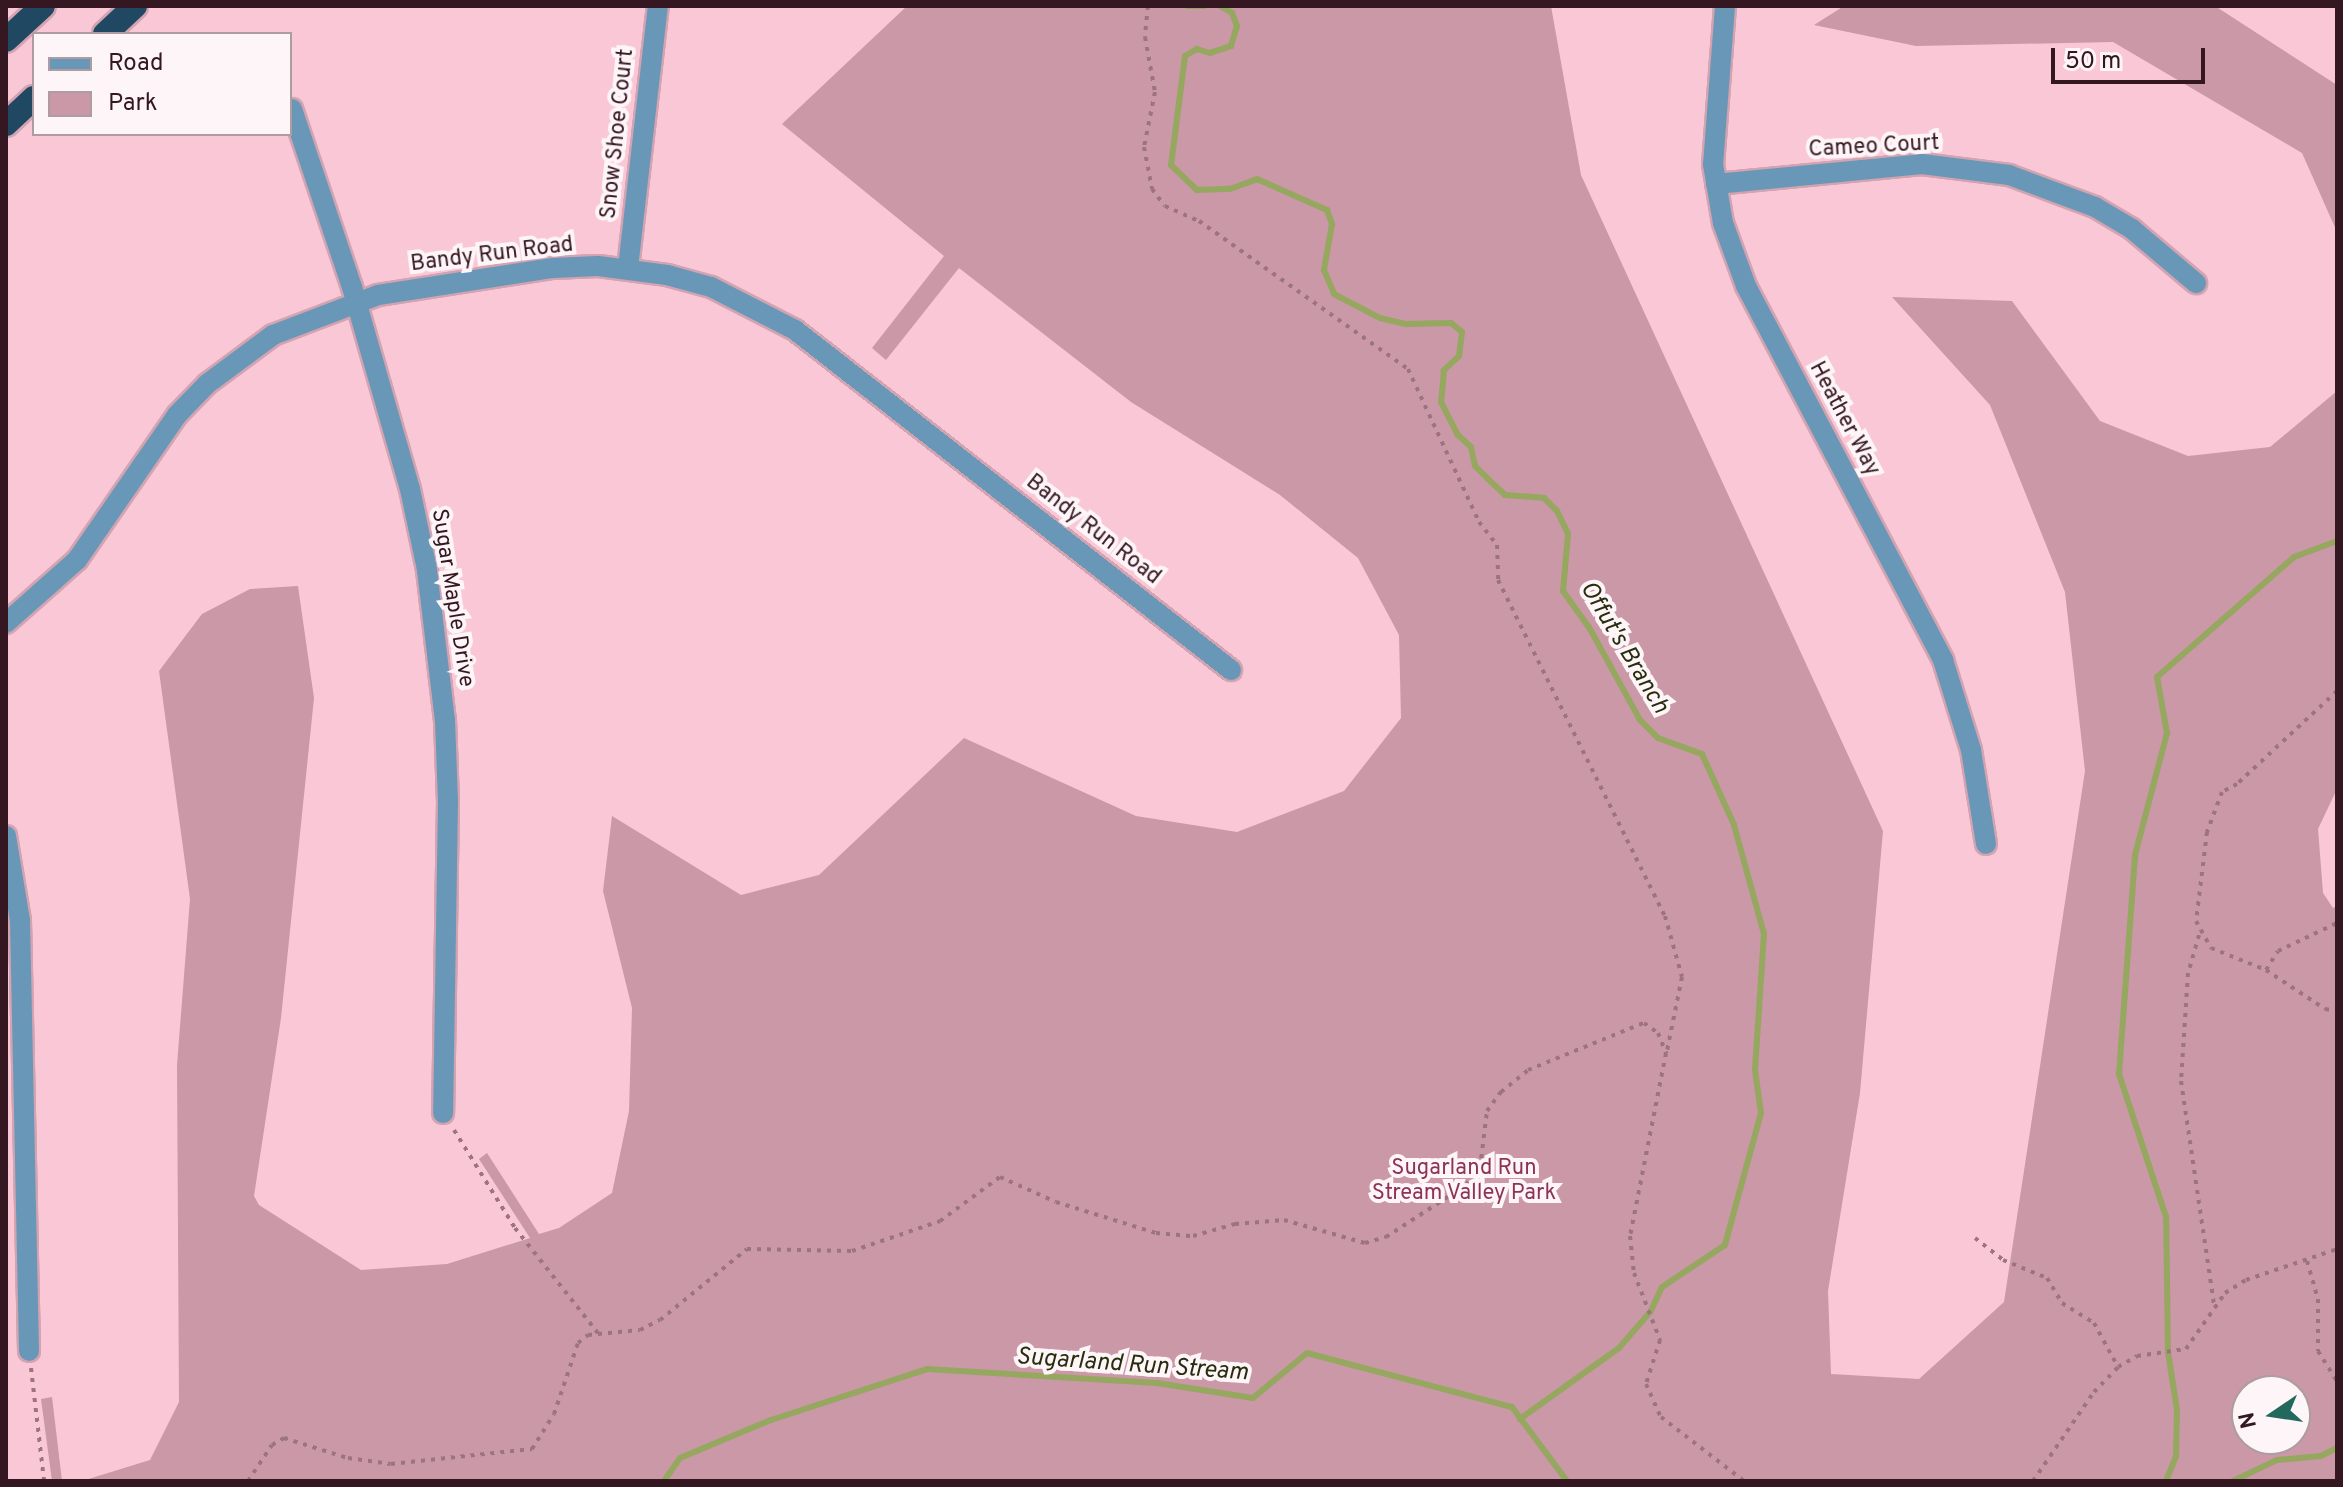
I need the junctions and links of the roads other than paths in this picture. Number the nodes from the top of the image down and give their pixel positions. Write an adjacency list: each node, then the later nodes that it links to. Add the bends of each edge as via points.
1 (43, 6): 6 (highway)
2 (135, 6): 5 (highway)
3 (658, 6): 11 (street, Snow Shoe Court)
4 (1725, 6): 10 (street, Heather Way)
5 (107, 32)
6 (6, 40)
7 (32, 100): 9 (highway)
8 (292, 109): 13 (street, Sugar Maple Drive, via 314,164)
9 (6, 124)
10 (1716, 184): 12 (street, Cameo Court, via 1922,164 2009,175 2095,207 2132,229); 17 (street, Heather Way, via 1746,286 1943,660 1971,750)
11 (628, 268): 13 (street, Bandy Run Road, via 553,268); 15 (street, Bandy Run Road, via 711,287 795,330)
12 (2196, 283)
13 (354, 302): 14 (street, Bandy Run Road, via 273,335 207,384 148,452 77,560); 18 (street, Sugar Maple Drive, via 410,489 438,644 448,802)
14 (6, 623)
15 (1231, 670)
16 (6, 836): 19 (street, via 20,921)
17 (1986, 844)
18 (443, 1113)
19 (29, 1351)

